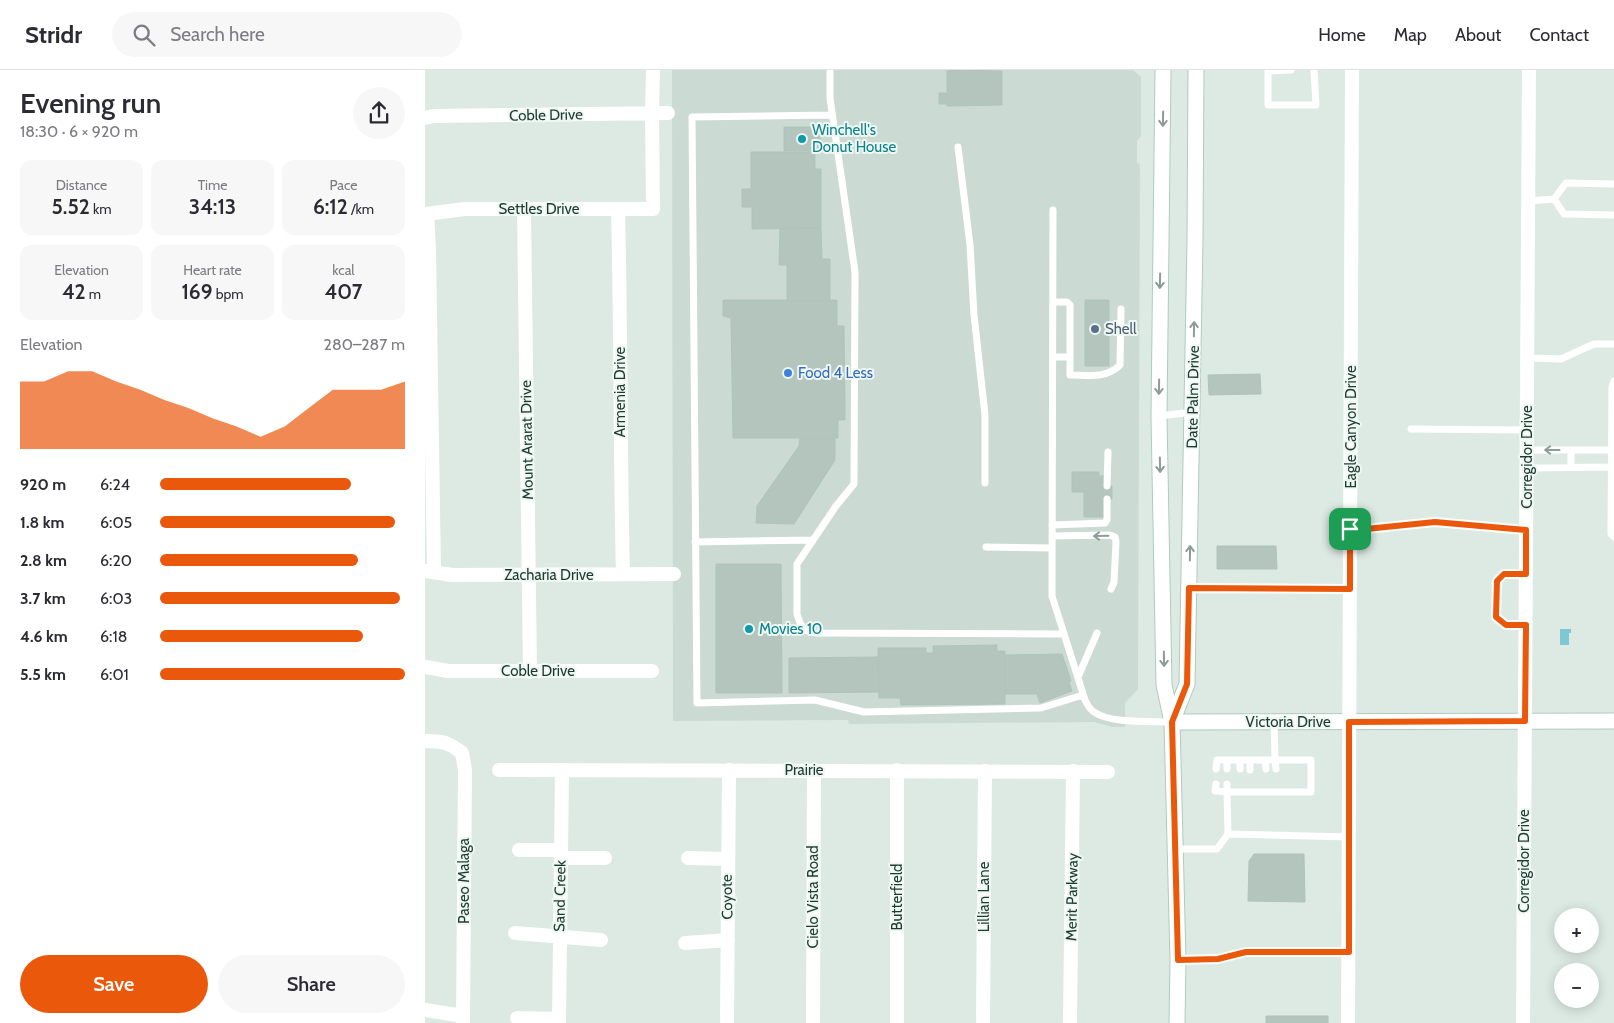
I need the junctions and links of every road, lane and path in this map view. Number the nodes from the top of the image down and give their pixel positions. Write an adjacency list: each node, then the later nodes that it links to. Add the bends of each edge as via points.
1 (653, 70): 9 (street)
2 (830, 70): 11 (lane)
3 (1163, 70): 30 (main road, Date Palm Drive, one-way to 30)
4 (1196, 70): 29 (main road, Date Palm Drive, one-way to 4)
5 (1291, 70): 6 (lane, via 1268,71 1268,105 1316,105)
6 (1314, 70)
7 (1352, 70): 44 (street, Eagle Canyon Drive)
8 (1529, 70): 16 (street, Corregidor Drive)
9 (652, 113): 10 (street, Coble Drive); 12 (street, Coble Drive); 18 (street, Settles Drive, via 653,209)
10 (668, 113)
11 (832, 115): 48 (lane, via 855,272 854,484); 49 (lane, via 692,117)
12 (425, 118)
13 (958, 147): 40 (lane, via 985,415)
14 (1614, 184): 15 (lane, via 1566,184)
15 (1554, 199): 16 (lane); 21 (lane, via 1564,214)
16 (1529, 200): 27 (street, Corregidor Drive)
17 (524, 209): 18 (street, Settles Drive); 20 (street, Settles Drive, via 465,209); 56 (street, Mount Ararat Drive)
18 (617, 210): 53 (street, Armenia Drive)
19 (1053, 210): 22 (lane)
20 (426, 214): 52 (street, via 429,249)
21 (1614, 215)
22 (1053, 302): 25 (lane); 26 (lane, via 1070,305)
23 (1121, 309): 26 (lane, via 1120,365 1113,372 1101,376 1070,375)
24 (1614, 344): 27 (lane, via 1594,344 1561,359)
25 (1053, 357): 26 (lane); 43 (lane)
26 (1070, 357)
27 (1527, 358): 32 (street, Corregidor Drive)
28 (1614, 381): 35 (lane, via 1611,387)
29 (1193, 412): 30 (lane); 57 (main road, Date Palm Drive, one-way to 29)
30 (1159, 416): 70 (main road, Date Palm Drive, one-way to 70, via 1164,685)
31 (1411, 429): 32 (lane)
32 (1527, 430): 33 (street, Corregidor Drive)
33 (1527, 450): 34 (lane, one-way to 33); 39 (street, Corregidor Drive)
34 (1571, 450): 35 (lane); 37 (lane)
35 (1611, 450): 38 (lane)
36 (1108, 452): 41 (lane)
37 (1571, 467): 38 (lane); 39 (lane)
38 (1611, 467): 47 (lane, via 1611,534)
39 (1527, 468): 45 (street, Corregidor Drive)
40 (985, 483)
41 (1107, 486)
42 (1107, 498): 43 (lane, via 1105,523)
43 (1053, 525): 46 (lane)
44 (1350, 529): 45 (lane, via 1435,522); 59 (street, Eagle Canyon Drive)
45 (1526, 530): 55 (street, Corregidor Drive)
46 (1053, 536): 51 (lane); 58 (lane, one-way to 46, via 1115,537)
47 (1614, 538)
48 (813, 540): 49 (lane); 61 (lane, via 797,564 797,614 805,630 817,633)
49 (695, 542): 67 (lane, via 697,703 815,700 864,712 1041,708)
50 (985, 547): 51 (lane)
51 (1053, 548): 61 (lane, via 1052,596)
52 (429, 571): 56 (street, Zacharia Drive, via 452,575)
53 (623, 574): 54 (street, Zacharia Drive); 56 (street, Zacharia Drive)
54 (674, 574)
55 (1526, 574): 60 (street, Corregidor Drive); 60 (lane, via 1504,574 1497,581 1496,617 1506,625)
56 (528, 575): 65 (street, Mount Ararat Drive)
57 (1189, 588): 59 (lane); 70 (main road, Date Palm Drive, via 1187,684)
58 (1111, 589)
59 (1350, 589): 72 (street, Eagle Canyon Drive)
60 (1526, 625): 68 (street, Corregidor Drive)
61 (1063, 634): 66 (lane)
62 (1097, 634): 66 (lane)
63 (425, 667): 65 (street, Coble Drive, via 448,671)
64 (652, 671): 65 (street, Coble Drive)
65 (529, 672)
66 (1078, 677): 67 (lane)
67 (1083, 695): 70 (lane, via 1093,712 1105,717)
68 (1525, 721): 69 (main road, Victoria Drive); 72 (main road, Victoria Drive); 130 (street, Corregidor Drive)
69 (1614, 721)
70 (1172, 722): 71 (main road, Victoria Drive); 107 (main road, Date Palm Drive)
71 (1274, 722): 72 (main road, Victoria Drive); 78 (lane)
72 (1349, 722): 105 (street, Eagle Canyon Drive)
73 (425, 741): 121 (street, Paseo Malaga, via 452,745 462,753 465,770)
74 (1227, 760): 75 (lane); 79 (lane, via 1217,760); 80 (lane)
75 (1240, 760): 76 (lane); 81 (lane)
76 (1250, 760): 77 (lane); 89 (lane)
77 (1265, 760): 78 (lane); 82 (lane)
78 (1275, 760): 83 (lane); 103 (lane, via 1311,760 1311,792)
79 (1216, 769)
80 (1227, 769)
81 (1240, 769)
82 (1266, 769)
83 (1276, 769)
84 (499, 770): 85 (street, Prairie)
85 (562, 770): 86 (street, Prairie); 108 (street, Sand Creek)
86 (729, 770): 87 (street, Prairie); 111 (street, Coyote)
87 (814, 770): 88 (street, Prairie); 124 (street, Cielo Vista Road)
88 (897, 770): 90 (street, Prairie); 125 (street, Butterfield)
89 (1250, 770)
90 (985, 771): 91 (street, Prairie); 126 (street, Lillian Lane)
91 (1073, 772): 92 (street, Prairie); 127 (street, Merit Parkway)
92 (1108, 772)
93 (1249, 783): 101 (lane)
94 (1216, 784): 99 (lane, via 1215,791)
95 (1227, 784): 99 (lane)
96 (1239, 784): 100 (lane)
97 (1266, 784): 102 (lane)
98 (1277, 784): 103 (lane)
99 (1227, 792): 100 (lane); 104 (lane)
100 (1240, 792): 101 (lane)
101 (1249, 792): 102 (lane)
102 (1266, 792): 103 (lane)
103 (1277, 792)
104 (1228, 834): 105 (lane); 107 (lane, via 1217,848)
105 (1349, 837): 117 (street, Eagle Canyon Drive)
106 (519, 850): 108 (street)
107 (1175, 850): 118 (main road, Date Palm Drive)
108 (561, 854): 109 (street); 113 (street, Sand Creek)
109 (605, 858)
110 (688, 858): 111 (street)
111 (727, 859): 115 (street, Coyote)
112 (515, 933): 113 (street)
113 (559, 936): 114 (street); 122 (street, Sand Creek)
114 (601, 940)
115 (728, 940): 116 (street); 123 (street, Coyote)
116 (685, 943)
117 (1349, 952): 118 (lane, via 1246,952 1218,959); 129 (street, Eagle Canyon Drive)
118 (1178, 960): 128 (main road, Date Palm Drive)
119 (425, 1010): 121 (street)
120 (517, 1018): 122 (street)
121 (463, 1019)
122 (559, 1021)
123 (727, 1023)
124 (813, 1023)
125 (897, 1023)
126 (983, 1023)
127 (1070, 1023)
128 (1177, 1023)
129 (1348, 1023)
130 (1523, 1023)

